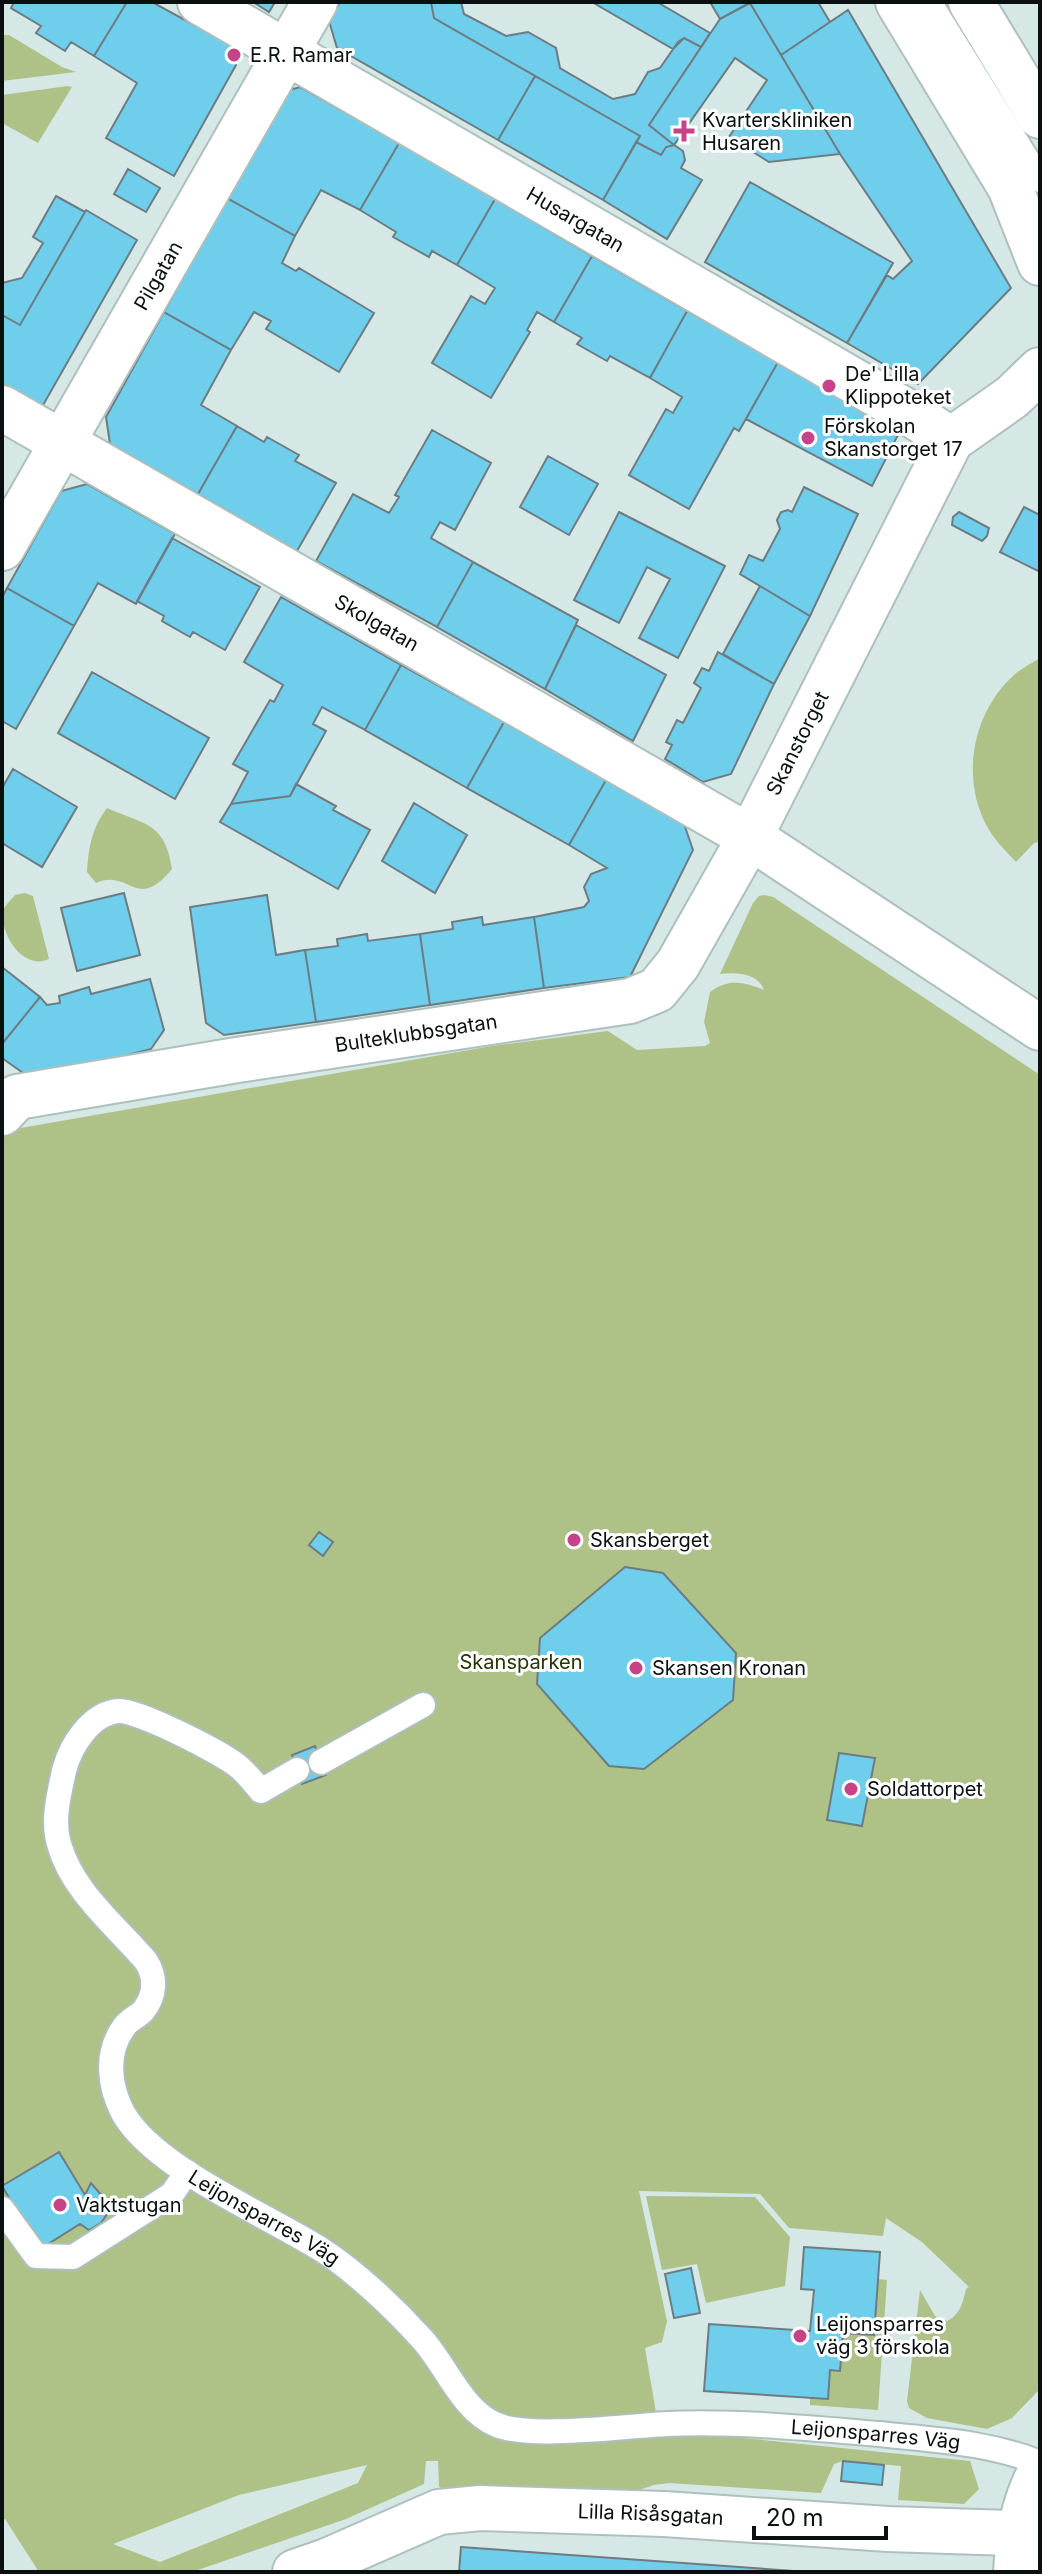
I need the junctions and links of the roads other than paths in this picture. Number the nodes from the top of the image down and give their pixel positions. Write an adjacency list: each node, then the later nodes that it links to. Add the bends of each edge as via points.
1 (200, 2): 6 (street, Husargatan)
2 (315, 2): 6 (street, Pilgatan)
3 (898, 2): 9 (street, via 1010,187)
4 (929, 2): 8 (lane)
5 (971, 2): 7 (street)
6 (288, 53): 12 (street, Husargatan); 13 (street, Pilgatan)
7 (1034, 109)
8 (1040, 180)
9 (1040, 263)
10 (1040, 370): 12 (street, Skanstorget)
11 (2, 408): 13 (street, Skolgatan)
12 (951, 440): 15 (street, Skanstorget)
13 (64, 443): 14 (street, Pilgatan); 15 (street, Skolgatan)
14 (2, 548)
15 (750, 837): 16 (street); 17 (street, Bulteklubbsgatan, via 678,964 657,990 630,1001)
16 (1040, 1028)
17 (7, 1098)
18 (423, 1705): 19 (lane)
19 (321, 1762)
20 (297, 1770): 21 (lane, Leijonsparres Väg, via 261,1791 222,1756 119,1711 92,1723 67,1759 58,1798 62,1853 82,1891 153,1972 152,1995 116,2043 110,2065 114,2090 139,2133)
21 (187, 2172): 22 (lane, via 172,2194 73,2257 36,2256); 23 (lane, Leijonsparres Väg, via 351,2272 422,2338 472,2407 496,2425 545,2431 671,2424 810,2428 976,2443)
22 (2, 2209)
23 (1040, 2463)
24 (1040, 2472): 25 (street, via 1030,2491)
25 (1025, 2546): 26 (street, Lilla Risåsgatan, via 888,2529 480,2508 439,2512)
26 (317, 2568)

